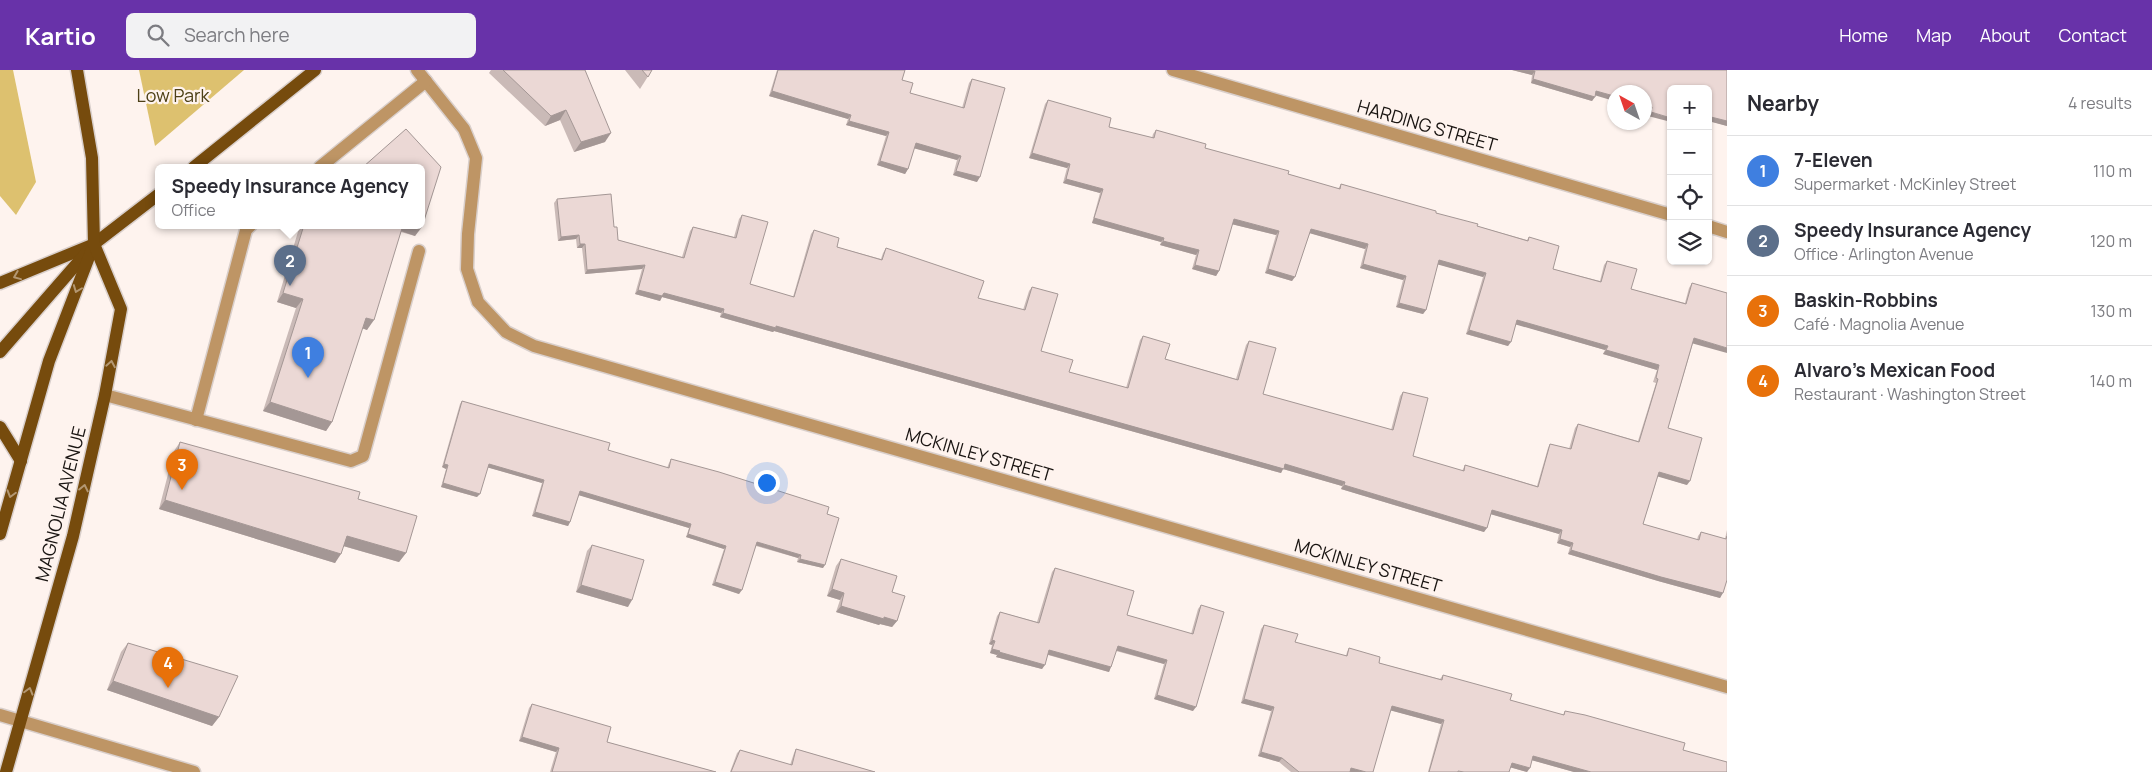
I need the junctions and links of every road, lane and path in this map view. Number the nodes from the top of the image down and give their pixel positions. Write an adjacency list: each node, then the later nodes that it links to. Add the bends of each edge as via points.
1 (77, 70): 13 (main road, MAGNOLIA AVENUE, via 92,158)
2 (315, 70): 6 (main road)
3 (417, 70): 5 (street, MCKINLEY STREET)
4 (1173, 70): 9 (street, HARDING STREET)
5 (426, 82): 7 (street); 22 (street, MCKINLEY STREET, via 464,129 476,158 468,234 468,269 478,302 506,332 534,346)
6 (198, 164)
7 (324, 164)
8 (155, 197): 13 (main road)
9 (1667, 214)
10 (1712, 227): 12 (street)
11 (247, 229): 18 (street)
12 (1727, 232)
13 (94, 244): 15 (main road, one-way to 15); 16 (main road); 17 (main road, MAGNOLIA AVENUE, one-way to 13, via 120,309); 20 (main road, MAGNOLIA AVENUE, one-way to 20, via 48,361)
14 (419, 251): 18 (street, via 363,456 351,461)
15 (0, 283)
16 (0, 352)
17 (105, 395): 18 (street); 24 (main road, MAGNOLIA AVENUE, one-way to 17, via 74,536)
18 (196, 420)
19 (0, 427): 20 (main road)
20 (21, 461): 21 (main road, MAGNOLIA AVENUE, one-way to 21)
21 (0, 534)
22 (1727, 687)
23 (0, 715): 24 (street)
24 (21, 720): 25 (main road, MAGNOLIA AVENUE); 26 (street)
25 (6, 772)
26 (194, 772)

